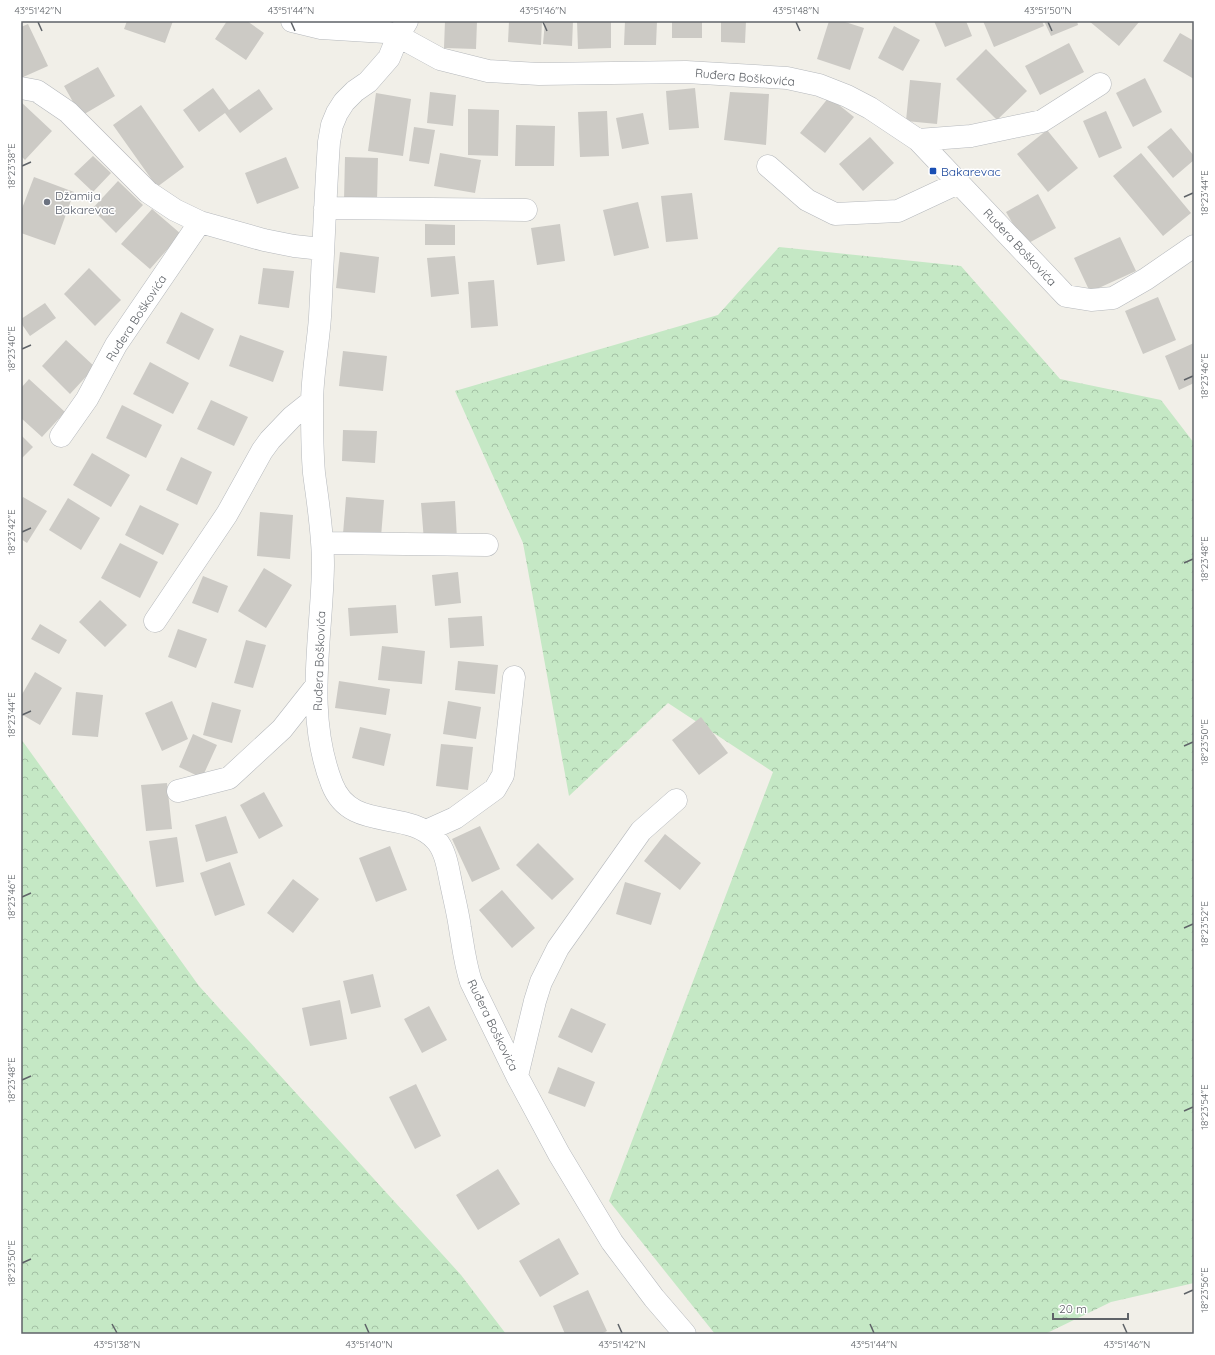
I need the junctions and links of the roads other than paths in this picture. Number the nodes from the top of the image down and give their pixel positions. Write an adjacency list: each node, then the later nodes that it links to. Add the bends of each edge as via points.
1 (292, 21): 2 (street, Ruđera Boškovića, via 321,28)
2 (402, 28): 5 (street, Ruđera Boškovića, via 440,59 488,71 538,74 686,72 787,78 819,85 847,96); 8 (street, Ruđera Boškovića, via 389,58 368,82 344,102 337,113 328,142)
3 (1100, 84): 5 (street, via 1042,121 971,136)
4 (21, 88): 10 (street, via 36,91 68,112 148,192 175,210)
5 (918, 140): 7 (street, Ruđera Boškovića)
6 (768, 166): 7 (street, via 807,200 835,214 898,211)
7 (958, 183): 11 (street, Ruđera Boškovića, via 1066,296 1091,300 1112,298)
8 (325, 208): 9 (street); 12 (street, Ruđera Boškovića)
9 (526, 210)
10 (200, 222): 12 (street, via 264,240); 14 (street, Ruđera Boškovića, via 116,345 87,399)
11 (1194, 246)
12 (322, 249): 13 (street, Ruđera Boškovića, via 320,318)
13 (312, 401): 15 (street, Ruđera Boškovića, via 314,461); 17 (street, via 292,417 262,451 227,514)
14 (60, 436)
15 (323, 543): 16 (street); 19 (street, Ruđera Boškovića)
16 (487, 545)
17 (155, 622)
18 (514, 677): 22 (street, via 503,776 500,783 455,818)
19 (316, 686): 20 (street, via 282,729 229,778); 22 (street, Ruđera Boškovića, via 317,718 324,758 330,781 342,802 361,813 420,828)
20 (178, 792)
21 (676, 800): 23 (street, Ruđera Boškovića, via 641,831 558,948 541,982)
22 (426, 832): 23 (street, Ruđera Boškovića, via 437,840 443,851 471,982)
23 (517, 1076): 24 (street, Ruđera Boškovića, via 559,1154 612,1242)
24 (685, 1334)

